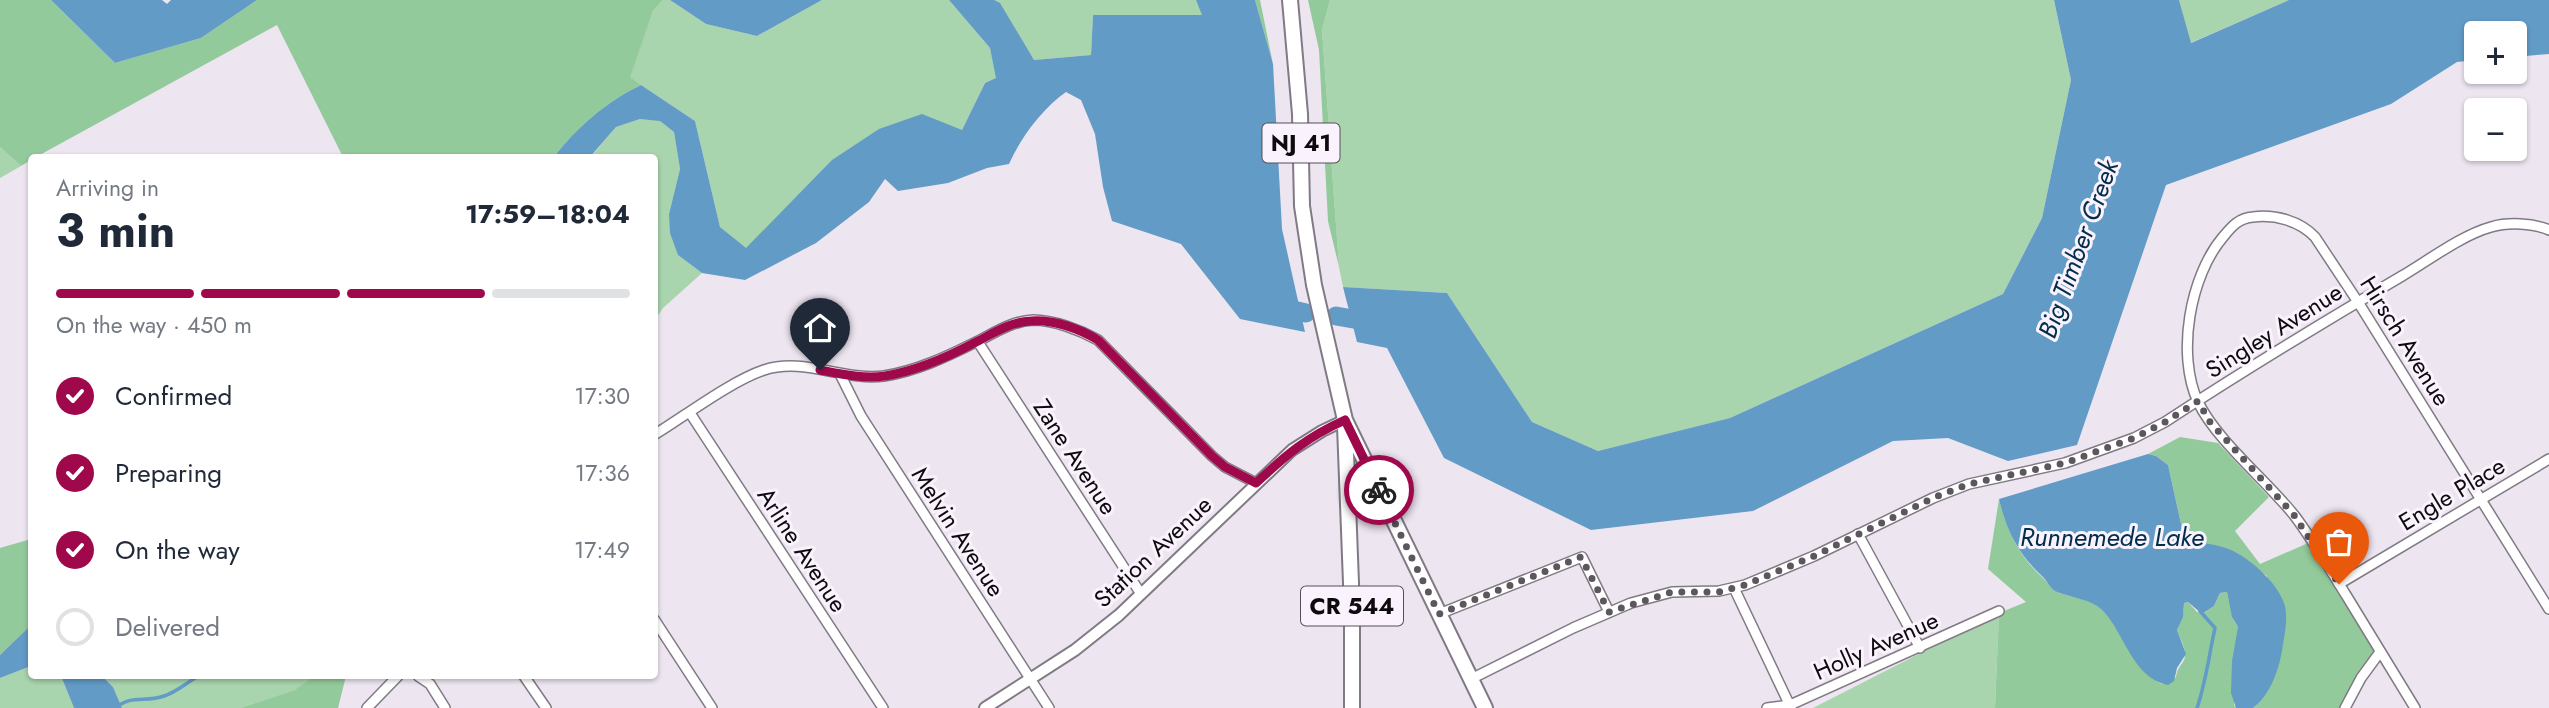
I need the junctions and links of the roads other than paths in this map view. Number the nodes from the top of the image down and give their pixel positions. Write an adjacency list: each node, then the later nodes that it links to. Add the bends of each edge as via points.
1 (1290, 0): 8 (main road, NJ 41, via 1302,206 1314,285)
2 (2549, 230): 3 (street, Singley Avenue, via 2520,224 2492,226)
3 (2358, 302): 6 (street, Singley Avenue); 6 (street, Hirsch Avenue, via 2307,229 2271,217 2253,216 2233,224 2207,260 2190,311 2191,375); 13 (street, Hirsch Avenue)
4 (978, 342): 5 (street, via 942,359 886,375); 11 (street, via 1032,320 1086,333 1212,456); 18 (street, Zane Avenue)
5 (840, 374): 7 (street, via 781,365 735,384); 30 (street, Melvin Avenue, via 861,416)
6 (2198, 401): 15 (street, Singley Avenue, via 2134,438 2065,463 1969,484); 16 (street, via 2210,422 2294,515)
7 (690, 413): 9 (street); 36 (street, Arline Avenue)
8 (1345, 420): 11 (street, Station Avenue, via 1292,450); 12 (main road, NJ 41); 14 (main road, CR 544)
9 (658, 433)
10 (2549, 459): 13 (street, Engle Place)
11 (1256, 483): 18 (street, Station Avenue)
12 (1376, 484): 14 (main road, via 1358,483); 22 (main road, NJ 41)
13 (2481, 499): 16 (street, Engle Place); 19 (street, Hirsch Avenue)
14 (1348, 504): 39 (main road, CR 544)
15 (1858, 534): 17 (street, Singley Avenue); 24 (street)
16 (2339, 584): 25 (street)
17 (1734, 588): 21 (street, Singley Avenue, via 1672,592); 31 (street)
18 (1141, 594): 30 (street, Station Avenue, via 1075,650)
19 (2549, 609)
20 (1999, 611): 24 (street, Holly Avenue)
21 (1609, 612): 22 (street, via 1581,557); 29 (street, Singley Avenue)
22 (1439, 614): 29 (main road, NJ 41)
23 (658, 625): 35 (street)
24 (1920, 648): 31 (street, Holly Avenue)
25 (2381, 652): 42 (street); 43 (street)
26 (395, 679): 32 (street)
27 (422, 679): 33 (street)
28 (526, 679): 34 (street)
29 (1471, 679): 40 (main road, NJ 41)
30 (1028, 680): 37 (street, Station Avenue); 38 (street, Melvin Avenue)
31 (1790, 707): 41 (street, Holly Avenue)
32 (367, 708)
33 (445, 708)
34 (546, 708)
35 (712, 708)
36 (883, 708)
37 (985, 708)
38 (1048, 708)
39 (1352, 708)
40 (1485, 708)
41 (1767, 708)
42 (2345, 708)
43 (2414, 708)

